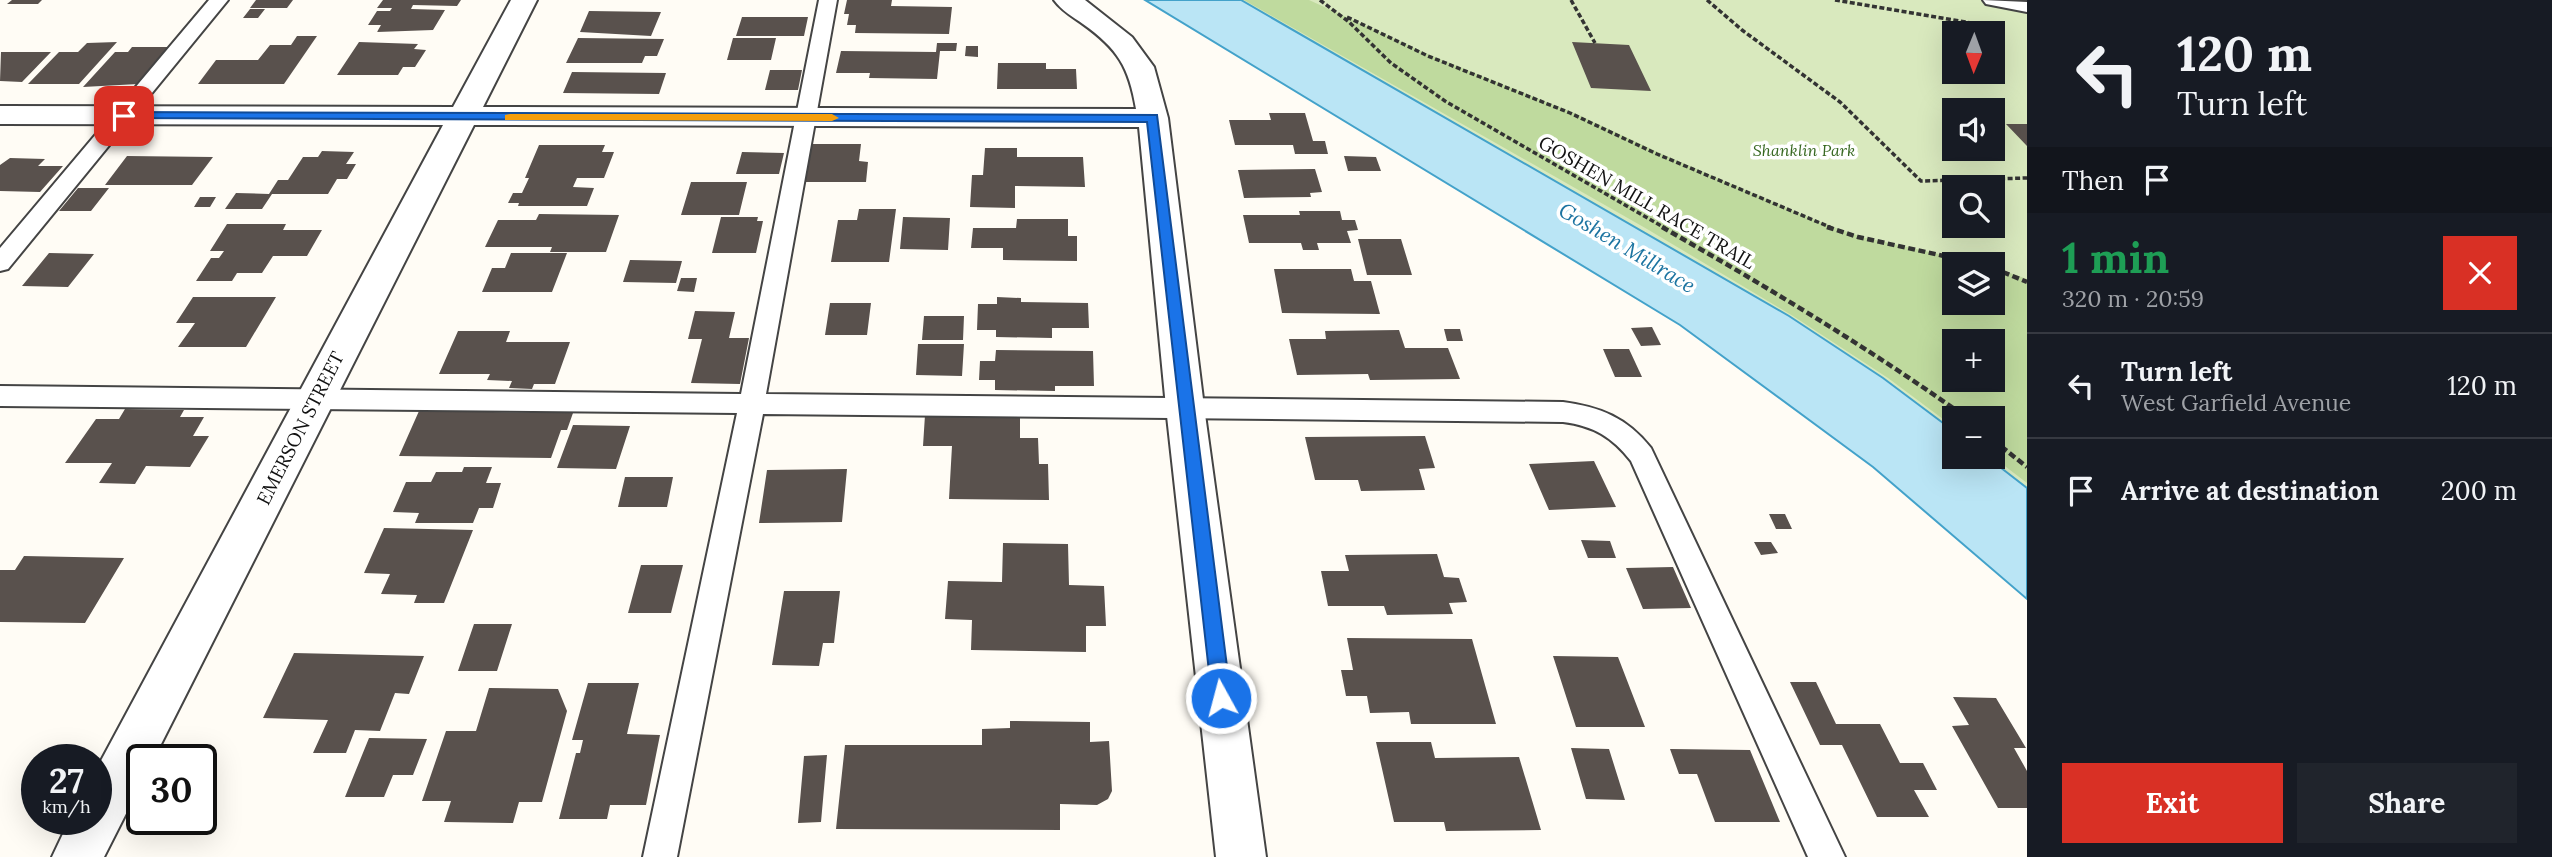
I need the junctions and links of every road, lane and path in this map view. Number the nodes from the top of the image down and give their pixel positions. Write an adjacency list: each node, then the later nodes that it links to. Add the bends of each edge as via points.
1 (219, 0): 15 (lane)
2 (524, 0): 16 (street, EMERSON STREET)
3 (828, 0): 17 (lane)
4 (1067, 0): 18 (street, via 1116,37 1136,60)
5 (1320, 0): 11 (path, GOSHEN MILL RACE TRAIL)
6 (1571, 0): 13 (path)
7 (1707, 0): 19 (path, via 1840,102 1921,181)
8 (1835, 0): 12 (path)
9 (1992, 0): 10 (lane)
10 (2027, 7)
11 (1338, 14): 20 (path, via 1817,223); 27 (path, GOSHEN MILL RACE TRAIL, via 1391,63 1446,101 1810,312)
12 (1961, 21)
13 (1595, 43)
14 (0, 115): 15 (street)
15 (124, 116): 16 (street); 21 (lane)
16 (462, 117): 17 (street); 25 (street, EMERSON STREET)
17 (804, 118): 18 (street); 26 (lane)
18 (1153, 118): 28 (street)
19 (2027, 178)
20 (1942, 256)
21 (0, 263)
22 (2005, 273): 23 (path)
23 (2027, 282)
24 (0, 397): 25 (lane)
25 (316, 398): 26 (lane); 31 (street, EMERSON STREET)
26 (751, 402): 28 (lane); 32 (lane)
27 (1950, 406)
28 (1185, 407): 33 (street); 34 (lane, via 1563,412 1611,423 1642,455)
29 (2005, 450): 30 (path)
30 (2027, 467)
31 (77, 857)
32 (660, 857)
33 (1241, 857)
34 (1828, 857)

